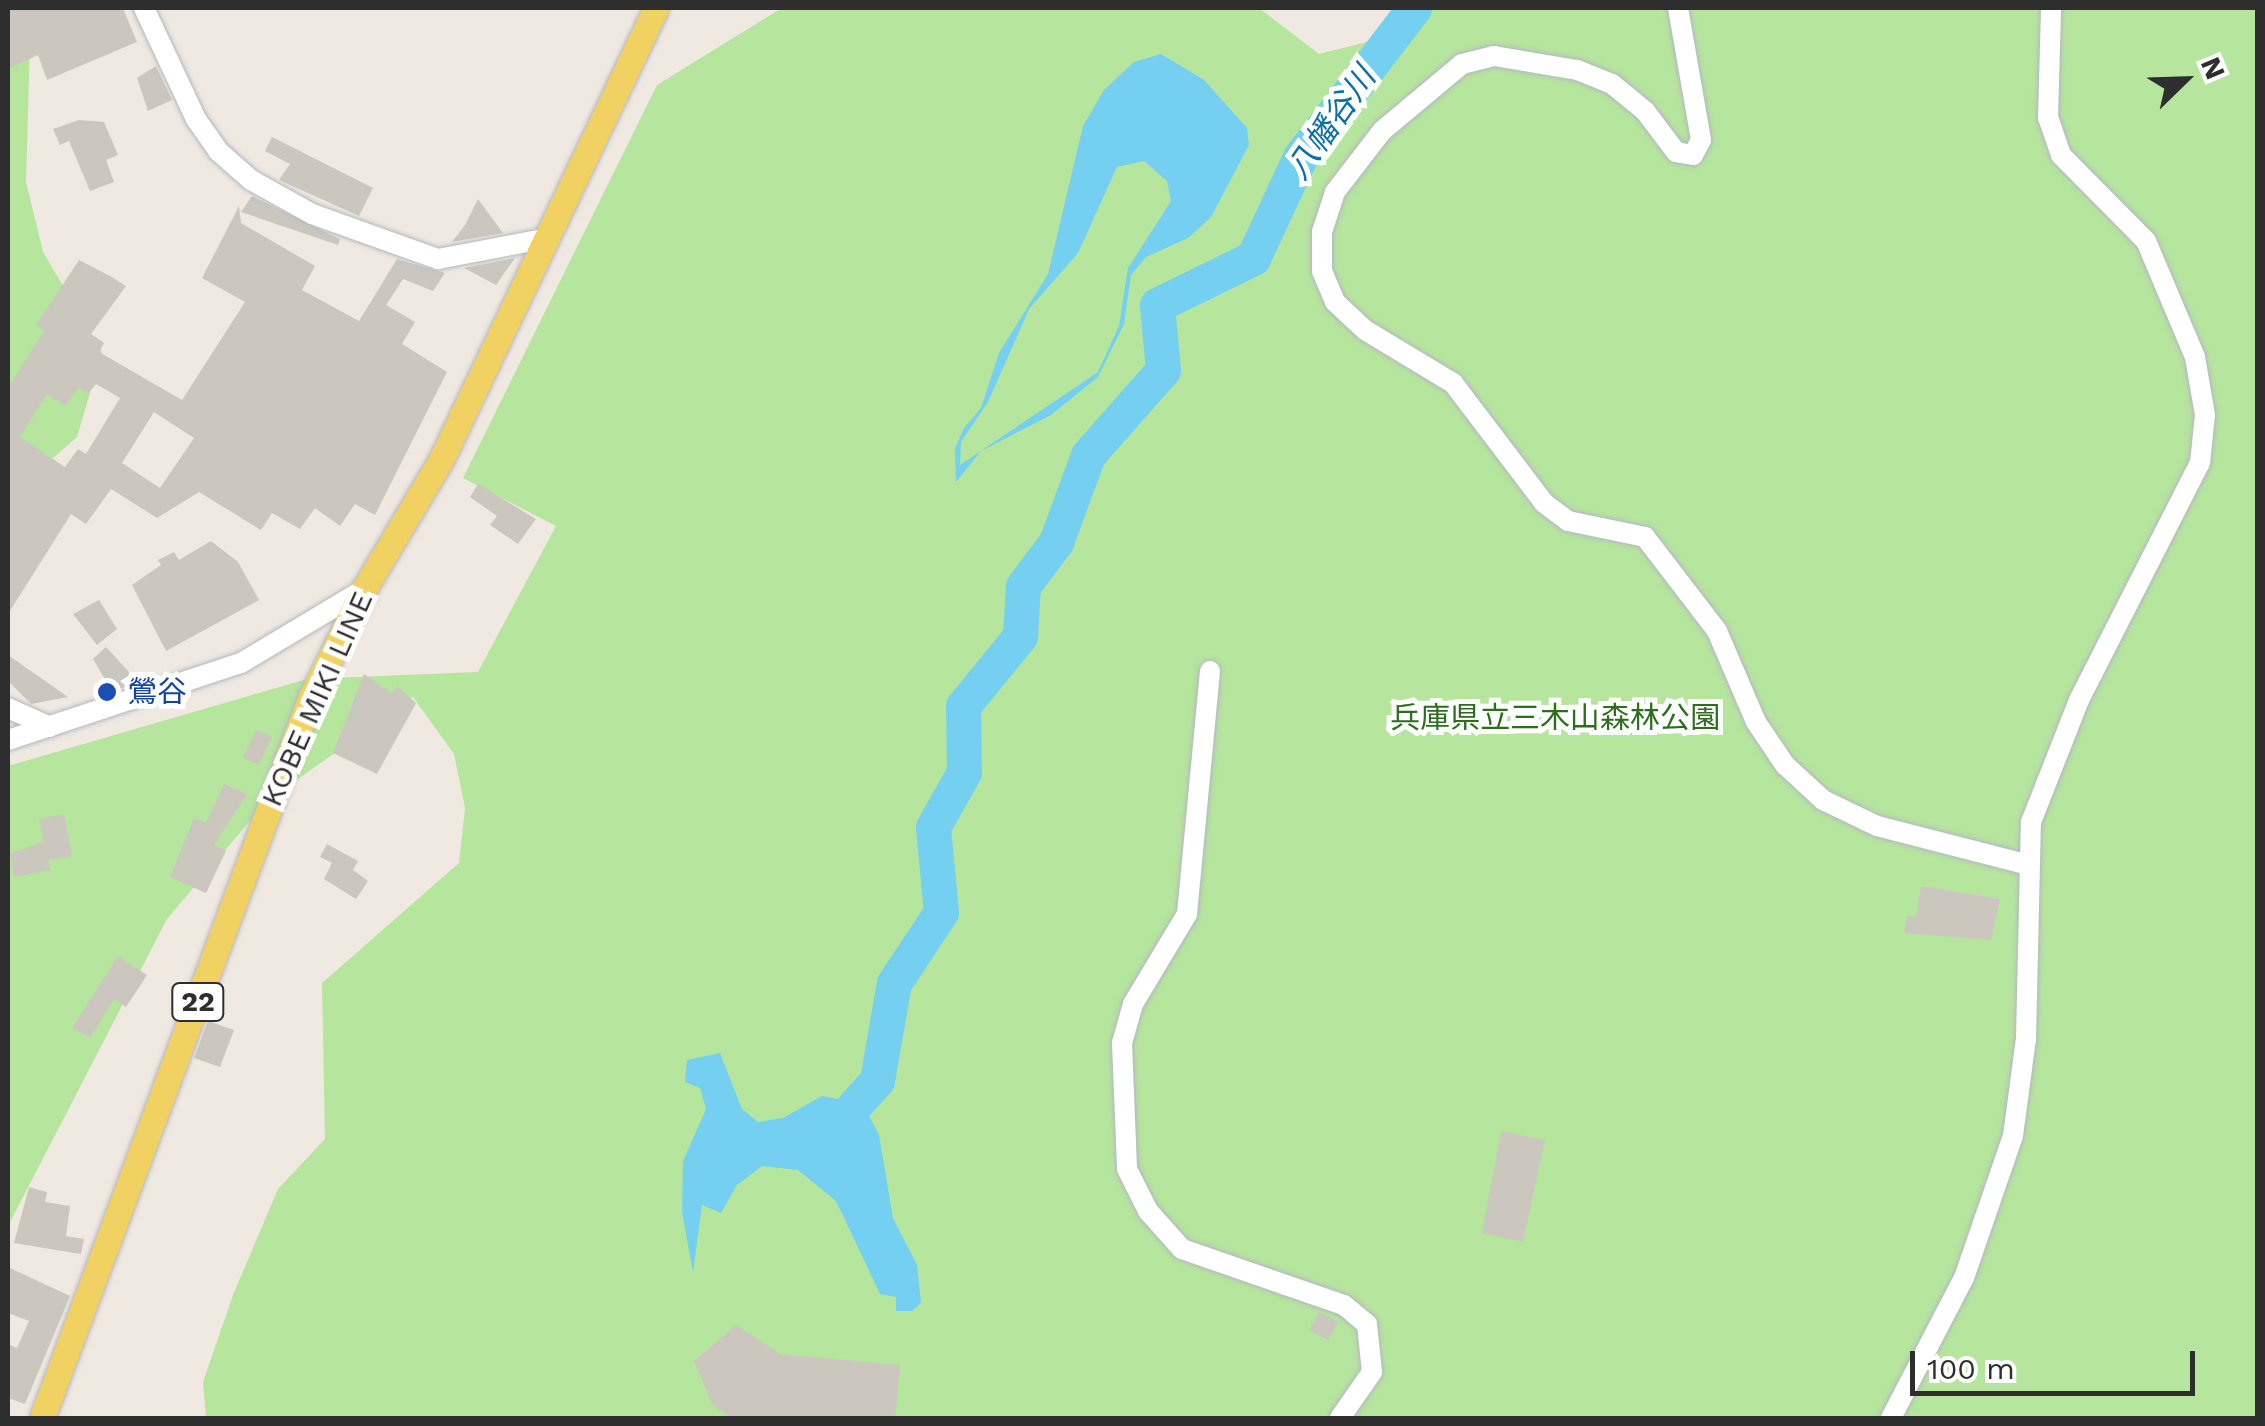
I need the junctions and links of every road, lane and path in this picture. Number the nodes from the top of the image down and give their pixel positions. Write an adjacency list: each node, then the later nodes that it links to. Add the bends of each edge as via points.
1 (144, 8): 5 (street, via 196,119 218,151 266,188 312,214 438,259)
2 (656, 8): 5 (main road, KOBE MIKI LINE / 22)
3 (1678, 8): 11 (street, via 1702,140 1693,155 1676,152 1645,111 1612,84 1576,70 1494,56 1462,64 1382,131 1335,192 1322,232 1322,271 1336,302 1365,330 1453,383 1544,504 1568,522 1645,537 1718,631 1776,751 1823,800 1877,826)
4 (2051, 8): 11 (street, via 2048,118 2062,154 2146,241 2196,356 2205,415 2200,463 2053,758 2030,822)
5 (543, 239): 6 (main road, KOBE MIKI LINE / 22, via 440,460)
6 (364, 590): 9 (street, via 241,663); 12 (main road, KOBE MIKI LINE / 22, via 304,716)
7 (1210, 671): 13 (street, via 1187,914 1133,1004 1122,1043 1128,1169 1148,1211 1182,1249 1344,1305 1366,1324 1372,1372)
8 (8, 708): 9 (street)
9 (50, 727): 10 (street)
10 (8, 740)
11 (2025, 864): 14 (street, via 2026,1039 2013,1136 1964,1278)
12 (42, 1418)
13 (1340, 1418)
14 (1891, 1418)

